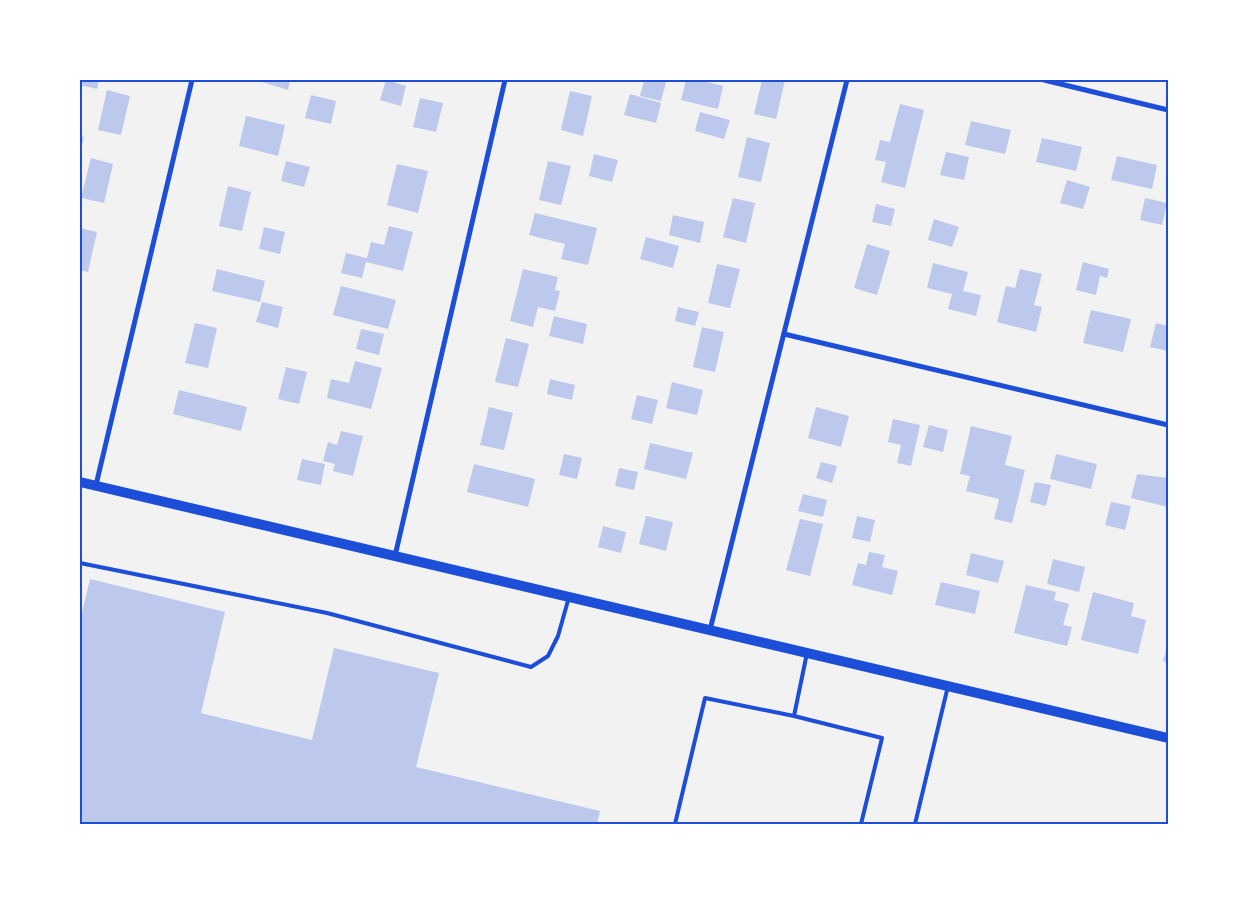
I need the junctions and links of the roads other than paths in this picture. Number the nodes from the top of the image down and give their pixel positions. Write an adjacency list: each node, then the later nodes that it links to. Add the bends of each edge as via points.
1 (192, 80): 9 (street)
2 (505, 80): 10 (street)
3 (847, 80): 6 (street)
4 (1044, 80): 5 (street)
5 (1168, 110)
6 (784, 334): 7 (street); 13 (street)
7 (1168, 425)
8 (80, 482): 9 (main road)
9 (96, 485): 10 (main road)
10 (395, 556): 12 (main road)
11 (80, 563): 12 (lane, via 327,612 531,667 548,656 558,636)
12 (569, 597): 13 (main road)
13 (710, 630): 14 (main road)
14 (807, 653): 15 (main road); 16 (lane)
15 (948, 686): 17 (main road); 20 (lane)
16 (794, 716): 18 (lane, via 705,698); 19 (lane, via 882,738)
17 (1168, 738)
18 (675, 824)
19 (861, 824)
20 (915, 824)

